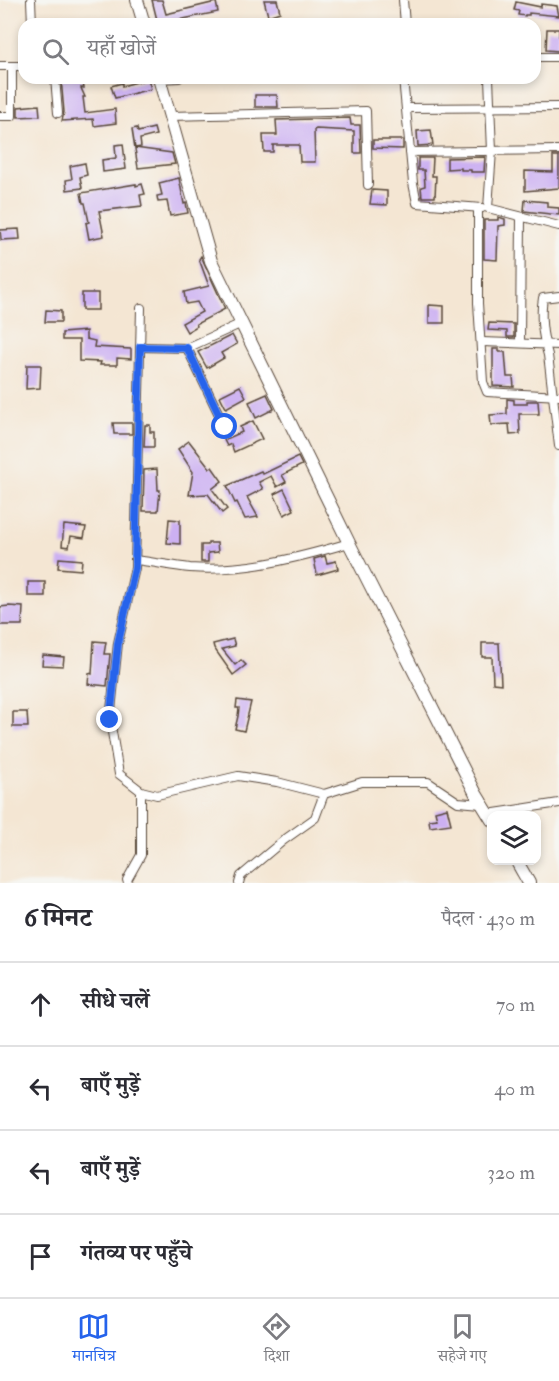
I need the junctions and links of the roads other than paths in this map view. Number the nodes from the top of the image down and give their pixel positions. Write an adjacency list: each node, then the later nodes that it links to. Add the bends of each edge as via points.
1 (31, 0): 4 (street)
2 (137, 0): 5 (street)
3 (403, 0): 6 (street)
4 (32, 18)
5 (142, 18)
6 (404, 18)
7 (541, 57): 8 (street)
8 (559, 57)
9 (0, 66): 10 (street)
10 (12, 66): 11 (street); 20 (street, via 12,116)
11 (18, 66)
12 (56, 84): 19 (street)
13 (161, 84): 21 (street)
14 (404, 84): 17 (street)
15 (489, 84): 18 (street)
16 (559, 107): 18 (street)
17 (406, 108): 18 (street); 24 (street)
18 (490, 108): 23 (street)
19 (58, 113)
20 (0, 116)
21 (170, 116): 25 (street, via 366,111); 32 (street, via 211,261)
22 (559, 150): 23 (street)
23 (492, 151): 24 (street); 27 (street)
24 (410, 152): 26 (street, via 417,203)
25 (368, 186)
26 (478, 207): 27 (street); 33 (street)
27 (488, 208): 28 (street)
28 (521, 217): 29 (street); 34 (street)
29 (559, 226)
30 (559, 296): 35 (street, via 543,298)
31 (141, 308): 37 (street)
32 (242, 323): 38 (street); 42 (street)
33 (482, 342): 34 (street); 39 (street, via 487,392)
34 (520, 343): 35 (street)
35 (545, 344): 36 (street); 39 (street)
36 (559, 345)
37 (140, 347): 38 (street); 43 (street)
38 (187, 348): 40 (street)
39 (556, 396): 41 (street)
40 (225, 427)
41 (559, 441)
42 (349, 543): 43 (street, via 250,566 190,568); 48 (street)
43 (135, 560): 44 (street, via 118,643 110,720 119,774)
44 (141, 791): 45 (street, via 157,795 238,776); 50 (street, via 141,855)
45 (324, 794): 48 (street, via 362,782 428,783 458,802); 51 (street, via 315,818 241,876)
46 (559, 803): 47 (street)
47 (501, 811)
48 (487, 813)
49 (518, 865): 52 (street)
50 (128, 883)
51 (239, 883)
52 (529, 883)

